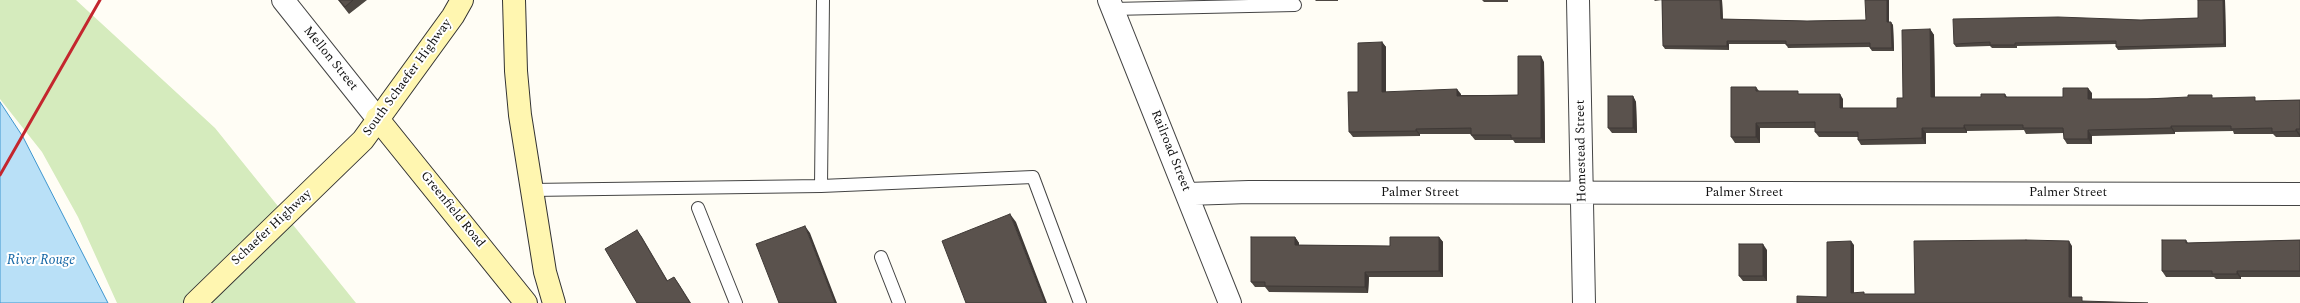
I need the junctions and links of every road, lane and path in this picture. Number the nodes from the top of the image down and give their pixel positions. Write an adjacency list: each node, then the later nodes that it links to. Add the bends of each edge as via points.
1 (283, 0): 8 (street, Mellon Street)
2 (462, 0): 8 (main road, South Schaefer Highway, via 453,16)
3 (514, 0): 11 (main road, via 516,70)
4 (823, 0): 10 (lane)
5 (1578, 0): 13 (street, Homestead Street)
6 (1111, 5): 7 (lane); 12 (street, Railroad Street)
7 (1295, 5)
8 (377, 118): 9 (main road, South Schaefer Highway); 18 (main road, Greenfield Road)
9 (350, 154): 17 (main road, Schaefer Highway)
10 (821, 186): 11 (lane); 22 (lane, via 1033,177)
11 (531, 190): 19 (main road, via 545,272)
12 (1187, 194): 13 (street, Palmer Street); 23 (street, Railroad Street)
13 (1584, 194): 14 (street, Palmer Street); 24 (street, Homestead Street)
14 (2300, 194)
15 (698, 208): 20 (lane)
16 (881, 257): 21 (lane)
17 (195, 303)
18 (526, 303)
19 (554, 303)
20 (736, 303)
21 (899, 303)
22 (1080, 303)
23 (1230, 303)
24 (1584, 303)

